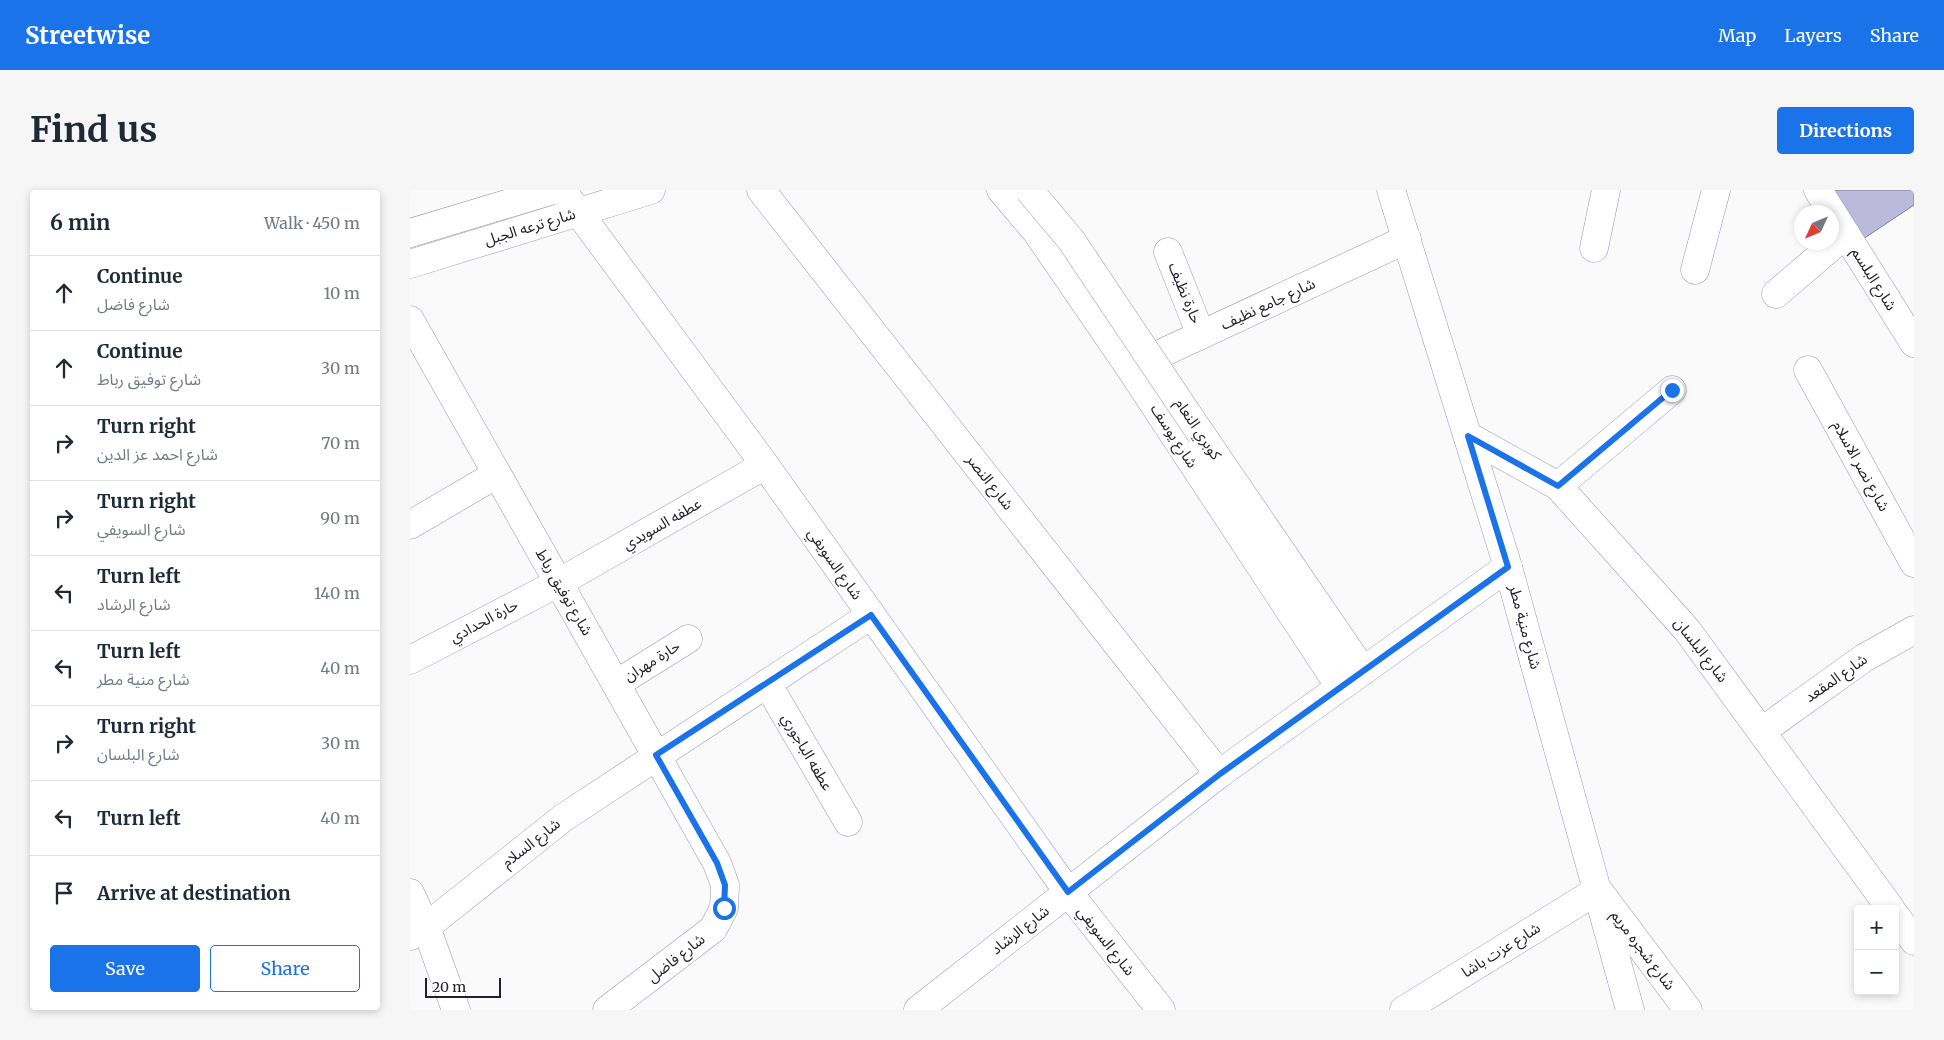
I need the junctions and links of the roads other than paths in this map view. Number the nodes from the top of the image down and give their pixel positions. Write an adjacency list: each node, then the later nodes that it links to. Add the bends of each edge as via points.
1 (553, 190): 12 (street, شارع ترعه الجبل)
2 (562, 190): 11 (street, شارع السويفي)
3 (651, 190): 11 (street, شارع ترعه الجبل)
4 (761, 190): 44 (street, شارع النصر)
5 (1001, 190): 23 (street, شارع يوسف, via 1036,231)
6 (1029, 190): 38 (street, كوبري النعام, bridge, via 1070,240)
7 (1391, 190): 14 (street, شارع منية مطر)
8 (1606, 190): 15 (street)
9 (1716, 190): 18 (street)
10 (1818, 190): 13 (street, شارع البلسم)
11 (578, 212): 17 (street, شارع ترعه الجبل); 27 (street, شارع السويفي)
12 (410, 233)
13 (1846, 234): 19 (street); 21 (street, شارع البلسم)
14 (1407, 239): 22 (street, شارع جامع نظيف); 26 (street, شارع منية مطر)
15 (1594, 248)
16 (1168, 252): 22 (street, حارة نظيف)
17 (410, 264)
18 (1695, 270)
19 (1776, 294)
20 (410, 320): 28 (street, شارع توفيق رباط)
21 (1910, 330)
22 (1201, 334): 23 (street, شارع جامع نظيف)
23 (1130, 368): 41 (street, شارع يوسف)
24 (1808, 370): 31 (street, شارع نصر الاسلام)
25 (1672, 390): 29 (street)
26 (1468, 436): 29 (street, شارع البلسان); 32 (street, شارع منية مطر)
27 (765, 465): 33 (street, عطفه السويدي); 34 (street, شارع السويفي)
28 (497, 474): 30 (street); 33 (street, شارع توفيق رباط)
29 (1558, 486): 42 (street, شارع البلسان, via 1687,630)
30 (410, 525)
31 (1914, 563)
32 (1508, 567): 38 (street, شارع الرشاد); 47 (street, شارع منية مطر)
33 (558, 583): 37 (street, حارة الحدادي); 40 (street, شارع توفيق رباط)
34 (871, 615): 39 (street, شارع السلام); 48 (street, شارع السويفي)
35 (1914, 630): 42 (street, شارع المقعد, via 1864,658)
36 (688, 639): 40 (street, حارة مهران)
37 (410, 660)
38 (1363, 671): 41 (street, شارع الرشاد)
39 (767, 683): 43 (street, شارع السلام); 45 (street, عطفه الباجوري)
40 (616, 684): 43 (street, شارع توفيق رباط)
41 (1340, 687): 44 (street, شارع الرشاد)
42 (1762, 731): 50 (street, شارع البلسان)
43 (656, 755): 46 (street, شارع توفيق رباط); 52 (street, شارع السلام, via 563,818)
44 (1220, 774): 48 (street, شارع الرشاد)
45 (848, 822)
46 (717, 863): 55 (street, شارع فاضل, via 725,885 724,908 713,929)
47 (1598, 890): 58 (street, شارع عزت باشا); 59 (street, شارع منية مطر); 60 (street, شارع شجره مريم)
48 (1068, 892): 56 (street, شارع الرشاد); 57 (street, شارع السويفي)
49 (410, 893): 52 (street)
50 (1888, 905)
51 (1899, 920): 53 (street)
52 (418, 932): 54 (street)
53 (1914, 941)
54 (456, 1010)
55 (607, 1010)
56 (918, 1010)
57 (1161, 1010)
58 (1404, 1010)
59 (1630, 1010)
60 (1688, 1010)

